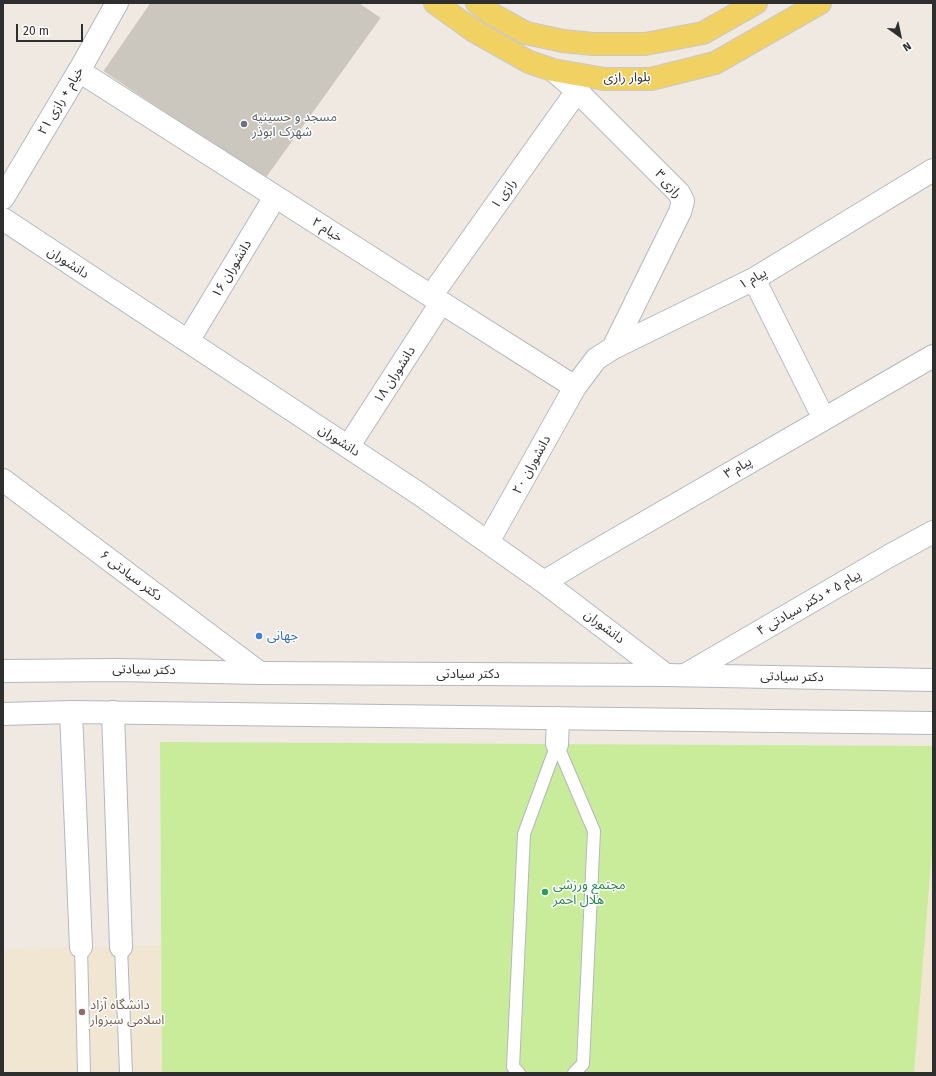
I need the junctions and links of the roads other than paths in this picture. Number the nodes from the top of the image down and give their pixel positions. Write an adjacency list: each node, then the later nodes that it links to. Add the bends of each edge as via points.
1 (117, 3): 7 (street, خیام + رازی ۲۱)
2 (435, 3): 6 (main road, بلوار رازی, via 508,51)
3 (477, 3): 4 (main road, via 526,33 571,42 645,44 703,32)
4 (756, 3)
5 (820, 3): 6 (main road, بلوار رازی, via 715,63 651,79 604,80)
6 (553, 70): 8 (street, رازی ۳)
7 (79, 71): 10 (street, خیام ۲); 11 (street, خیام + رازی ۲۱)
8 (577, 91): 14 (street, رازی ۱); 16 (street, رازی ۳, via 679,193 683,202)
9 (933, 170): 13 (street, پیام ۱)
10 (275, 196): 14 (street, خیام ۲); 15 (street, دانشوران ۱۶)
11 (3, 198)
12 (3, 219): 15 (street, دانشوران)
13 (754, 279): 16 (street, پیام ۱); 19 (street)
14 (436, 299): 18 (street, خیام ۲); 20 (street, دانشوران ۱۸)
15 (188, 342): 20 (street, دانشوران)
16 (613, 348): 18 (street, پیام ۱, via 596,359)
17 (933, 356): 19 (street, پیام ۳)
18 (576, 387): 23 (street, دانشوران ۲۰)
19 (824, 419): 24 (street, پیام ۳)
20 (348, 447): 23 (street, دانشوران)
21 (3, 480): 26 (street, دکتر سیادتی ۶)
22 (933, 532): 27 (street, پیام ۵ + دکتر سیادتی ۴)
23 (488, 542): 24 (street, دانشوران)
24 (544, 582): 27 (street, دانشوران)
25 (3, 672): 26 (street, دکتر سیادتی, via 117,670)
26 (260, 673): 27 (street, دکتر سیادتی)
27 (676, 675): 28 (street, دکتر سیادتی)
28 (933, 680)
29 (71, 712): 30 (street); 31 (street); 36 (street)
30 (113, 712): 32 (street); 35 (street)
31 (3, 714)
32 (558, 718): 33 (street); 34 (street)
33 (933, 724)
34 (557, 744): 39 (lane, via 524,834 513,1067); 40 (lane, via 594,831 582,1064)
35 (121, 946): 38 (lane)
36 (81, 948): 37 (lane)
37 (84, 1073)
38 (126, 1073)
39 (519, 1073)
40 (574, 1073)

